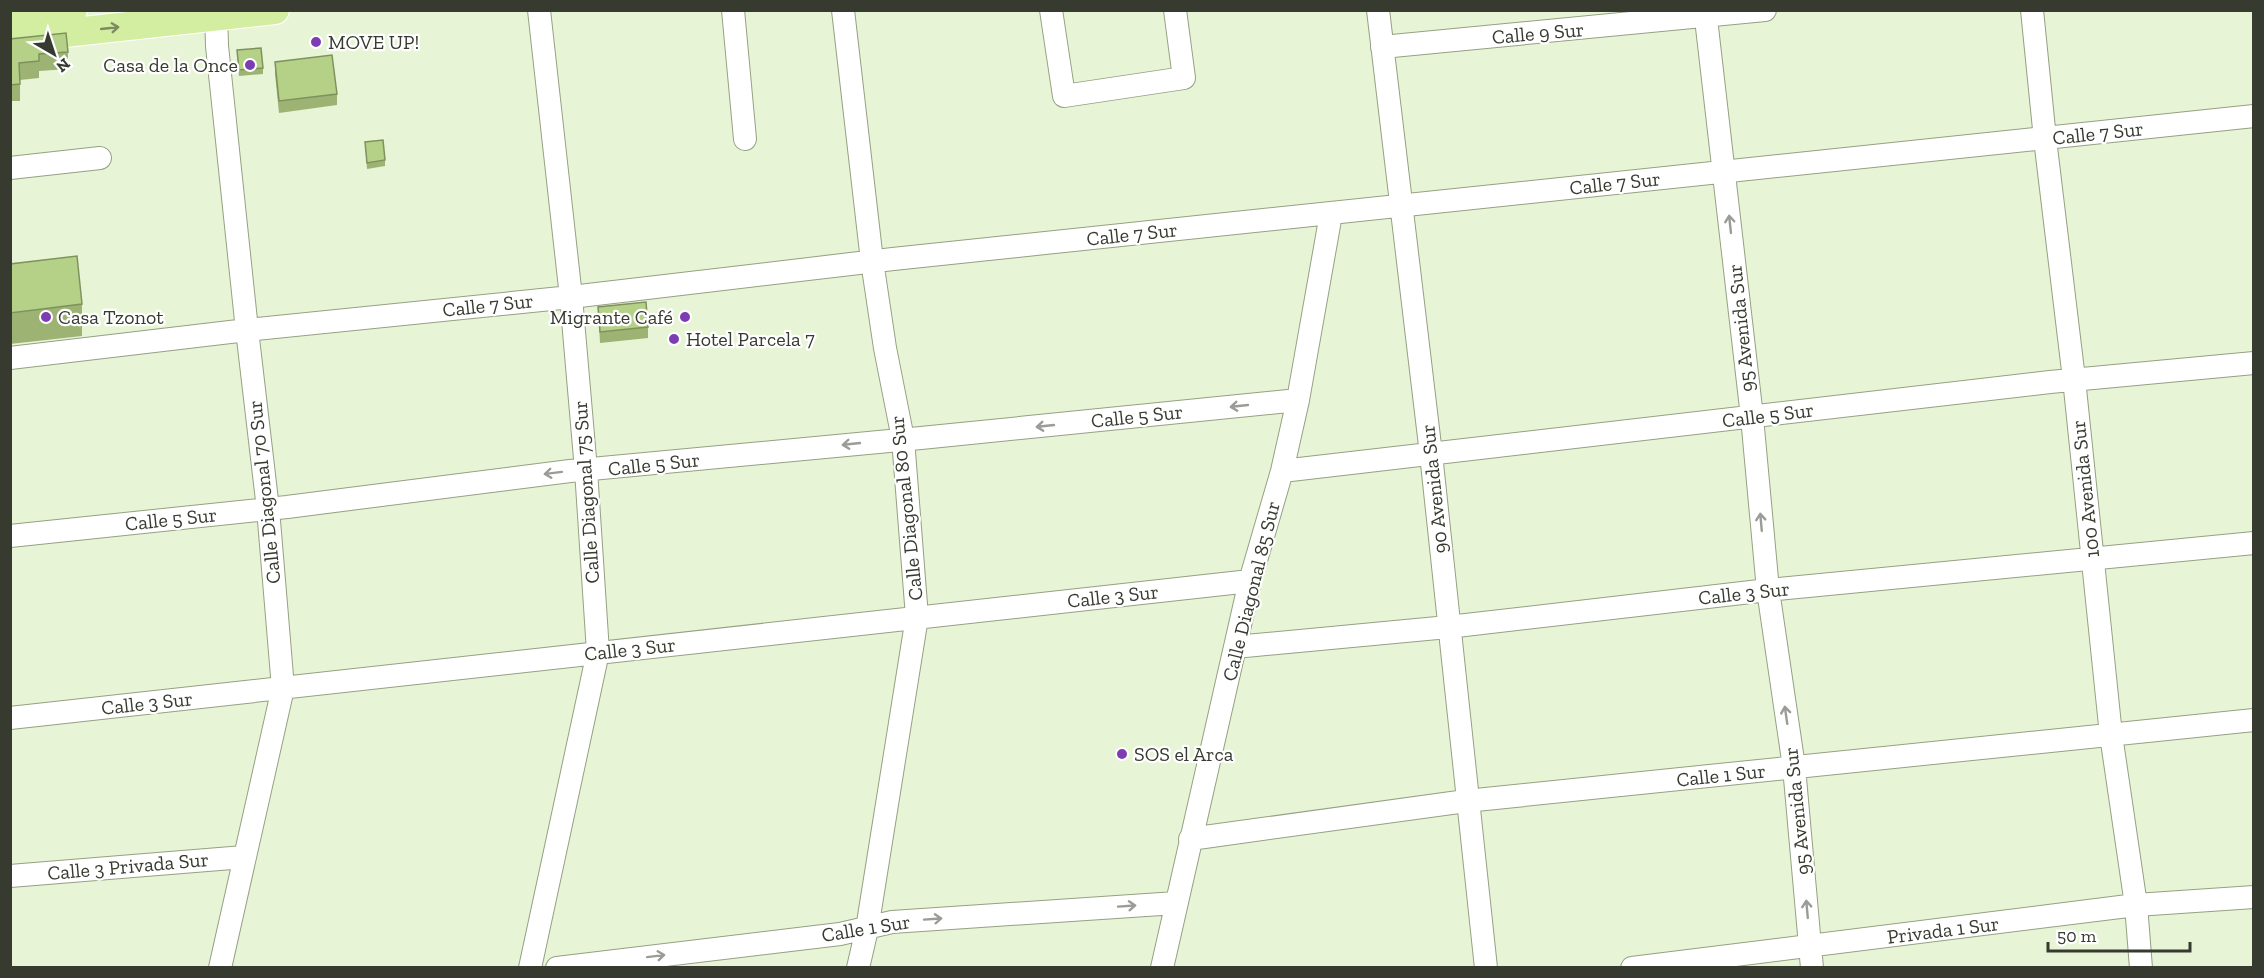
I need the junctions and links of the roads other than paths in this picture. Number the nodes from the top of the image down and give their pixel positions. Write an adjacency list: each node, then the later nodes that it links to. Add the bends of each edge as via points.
1 (73, 10): 13 (main road)
2 (275, 10): 11 (main road)
3 (540, 10): 25 (street, Calle Diagonal 75 Sur)
4 (733, 10): 17 (street)
5 (843, 10): 24 (street, Calle Diagonal 80 Sur)
6 (1051, 10): 7 (street, via 1064,96 1184,78)
7 (1175, 10)
8 (1378, 10): 15 (street, 90 Avenida Sur)
9 (1765, 10): 12 (street, Calle 9 Sur)
10 (2032, 10): 18 (street, 100 Avenida Sur)
11 (217, 14): 14 (main road, one-way to 11); 26 (street, Calle Diagonal 70 Sur, via 217,46)
12 (1706, 14): 15 (street, Calle 9 Sur); 21 (street, 95 Avenida Sur)
13 (10, 17)
14 (10, 39)
15 (1382, 47): 22 (street, 90 Avenida Sur)
16 (2253, 116): 18 (street, Calle 7 Sur)
17 (745, 139)
18 (2045, 139): 21 (street, Calle 7 Sur); 29 (street, 100 Avenida Sur)
19 (100, 158): 20 (street)
20 (10, 168)
21 (1724, 172): 22 (street, Calle 7 Sur); 31 (street, 95 Avenida Sur, one-way to 21)
22 (1401, 205): 23 (street, Calle 7 Sur); 33 (street, 90 Avenida Sur)
23 (1331, 214): 24 (street, Calle 7 Sur); 30 (street, Calle Diagonal 85 Sur)
24 (872, 261): 25 (street, Calle 7 Sur); 32 (street, Calle Diagonal 80 Sur)
25 (571, 297): 26 (street, Calle 7 Sur); 34 (street, Calle Diagonal 75 Sur)
26 (247, 330): 27 (street, Calle 7 Sur); 36 (street, Calle Diagonal 70 Sur)
27 (10, 358)
28 (2253, 363): 29 (street, Calle 5 Sur)
29 (2074, 380): 31 (street, Calle 5 Sur); 39 (street, 100 Avenida Sur)
30 (1298, 400): 32 (street, Calle 5 Sur, one-way to 32); 35 (street, Calle Diagonal 85 Sur)
31 (1752, 417): 33 (street, Calle 5 Sur); 41 (street, 95 Avenida Sur, one-way to 31)
32 (903, 439): 34 (street, Calle 5 Sur, one-way to 34); 42 (street, Calle Diagonal 80 Sur)
33 (1431, 454): 35 (street, Calle 5 Sur); 43 (street, 90 Avenida Sur)
34 (586, 470): 36 (street, Calle 5 Sur, one-way to 36); 45 (street, Calle Diagonal 75 Sur)
35 (1282, 471): 40 (street, Calle Diagonal 85 Sur)
36 (268, 509): 37 (street, Calle 5 Sur); 46 (street, Calle Diagonal 70 Sur)
37 (10, 536)
38 (2253, 543): 39 (street, Calle 3 Sur)
39 (2092, 559): 41 (street, Calle 3 Sur); 49 (street, 100 Avenida Sur)
40 (1250, 581): 42 (street, Calle 3 Sur); 44 (street, Calle Diagonal 85 Sur)
41 (1768, 590): 43 (street, Calle 3 Sur); 50 (street, 95 Avenida Sur, one-way to 41)
42 (917, 617): 45 (street, Calle 3 Sur); 58 (street, Calle Diagonal 80 Sur)
43 (1448, 627): 44 (street, Calle 3 Sur); 51 (street, 90 Avenida Sur)
44 (1235, 647): 52 (street, Calle Diagonal 85 Sur)
45 (598, 652): 46 (street, Calle 3 Sur); 61 (street, Calle Diagonal 75 Sur)
46 (283, 688): 47 (street, Calle 3 Sur); 53 (street, Calle Diagonal 70 Sur)
47 (10, 718)
48 (2253, 720): 49 (street, Calle 1 Sur)
49 (2111, 735): 50 (street, Calle 1 Sur); 57 (street, 100 Avenida Sur)
50 (1794, 767): 51 (street, Calle 1 Sur); 59 (street, 95 Avenida Sur, one-way to 50)
51 (1466, 801): 52 (street, Calle 1 Sur); 65 (street, 90 Avenida Sur)
52 (1191, 839): 56 (street, Calle Diagonal 85 Sur)
53 (244, 857): 54 (street, Calle 3 Privada Sur); 60 (street, Calle Diagonal 70 Sur)
54 (10, 876)
55 (2253, 897): 57 (street, Privada 1 Sur)
56 (1176, 903): 58 (street, Calle 1 Sur, one-way to 56, via 892,922); 64 (street, Calle Diagonal 85 Sur)
57 (2136, 905): 59 (street, Privada 1 Sur); 67 (street, 100 Avenida Sur)
58 (867, 929): 62 (street, Calle 1 Sur, one-way to 58); 63 (street, Calle Diagonal 80 Sur)
59 (1811, 957): 66 (street, Privada 1 Sur)
60 (220, 968)
61 (530, 968)
62 (557, 968)
63 (858, 968)
64 (1162, 968)
65 (1486, 968)
66 (1632, 968)
67 (2141, 968)

